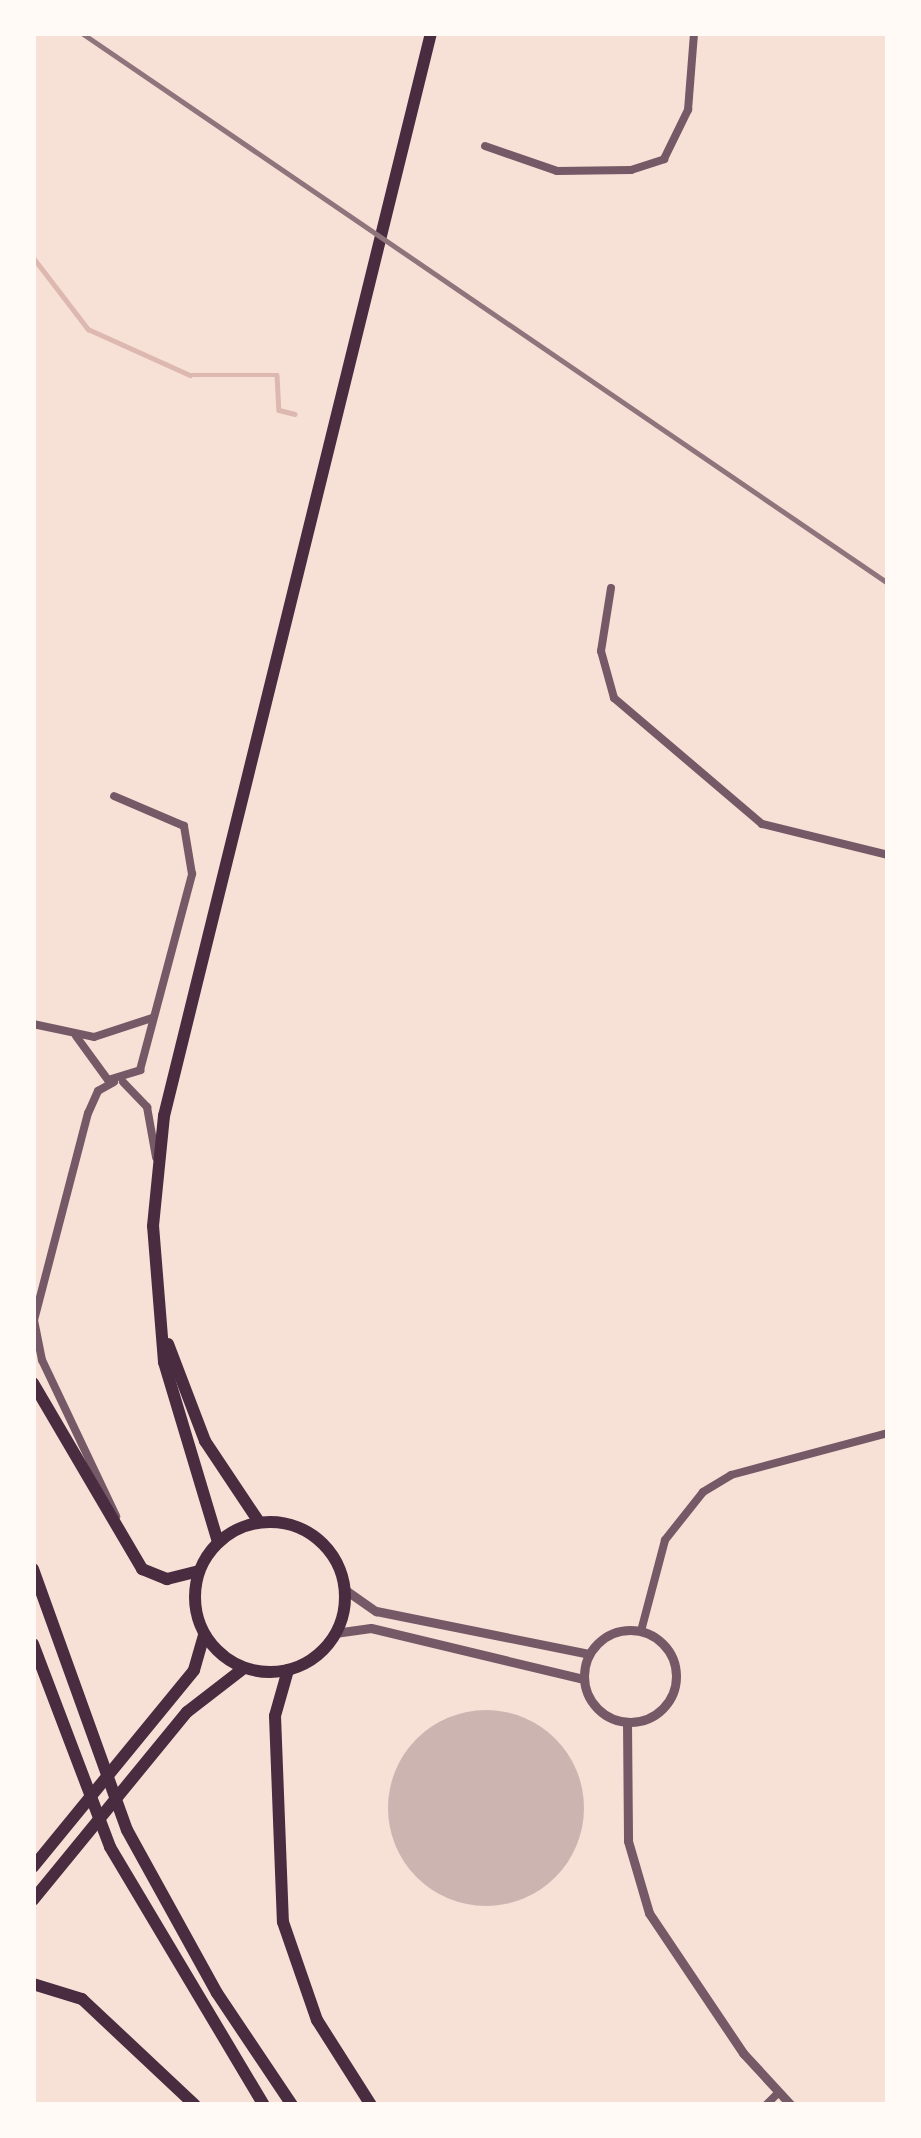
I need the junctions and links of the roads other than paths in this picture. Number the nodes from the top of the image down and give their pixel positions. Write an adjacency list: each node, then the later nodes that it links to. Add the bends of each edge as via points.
1 (431, 33): 15 (main road, via 187,1008)
2 (694, 33): 3 (street, via 688,110 664,159 631,170 557,171)
3 (485, 146)
4 (611, 588): 6 (street, via 602,651 614,698 762,824)
5 (114, 796): 7 (street, via 175,818 193,846)
6 (888, 855)
7 (153, 1018): 9 (street); 12 (street)
8 (33, 1024): 10 (street)
9 (128, 1032): 11 (street); 12 (street)
10 (76, 1036): 11 (street); 13 (street)
11 (101, 1036): 13 (street)
12 (142, 1048): 14 (street, via 140,1070)
13 (92, 1053): 14 (street, via 98,1072)
14 (118, 1082): 15 (street, via 147,1107); 20 (street, via 98,1091 88,1113 34,1320 42,1360)
15 (158, 1162): 16 (main road, via 153,1226)
16 (164, 1331): 19 (main road, via 205,1441); 21 (main road, via 170,1392 206,1483)
17 (33, 1384): 20 (main road)
18 (888, 1433): 25 (street, via 730,1475 685,1510 665,1540)
19 (259, 1522): 21 (main road); 24 (main road, via 316,1538)
20 (122, 1535): 23 (main road, via 156,1577)
21 (218, 1542): 23 (main road)
22 (33, 1569): 40 (main road, via 127,1830 217,1993)
23 (199, 1571): 26 (main road, via 195,1604)
24 (344, 1589): 27 (main road); 29 (street, via 376,1611)
25 (641, 1631): 29 (street, via 615,1632); 33 (street, via 667,1648 674,1688 656,1713)
26 (205, 1634): 30 (main road); 34 (main road, via 194,1670)
27 (335, 1634): 31 (main road); 32 (street, via 371,1628)
28 (33, 1644): 39 (main road, via 110,1847)
29 (589, 1654): 32 (street)
30 (244, 1668): 31 (main road); 35 (main road, via 205,1693)
31 (289, 1670): 41 (main road, via 274,1716 284,1922 317,2020)
32 (584, 1679): 33 (street, via 594,1705)
33 (627, 1722): 37 (street, via 628,1841 650,1912 730,2036)
34 (33, 1867)
35 (33, 1900)
36 (33, 1984): 38 (main road, via 82,1999)
37 (779, 2092): 42 (street); 43 (street)
38 (195, 2105)
39 (264, 2105)
40 (292, 2105)
41 (371, 2105)
42 (766, 2105)
43 (790, 2105)

